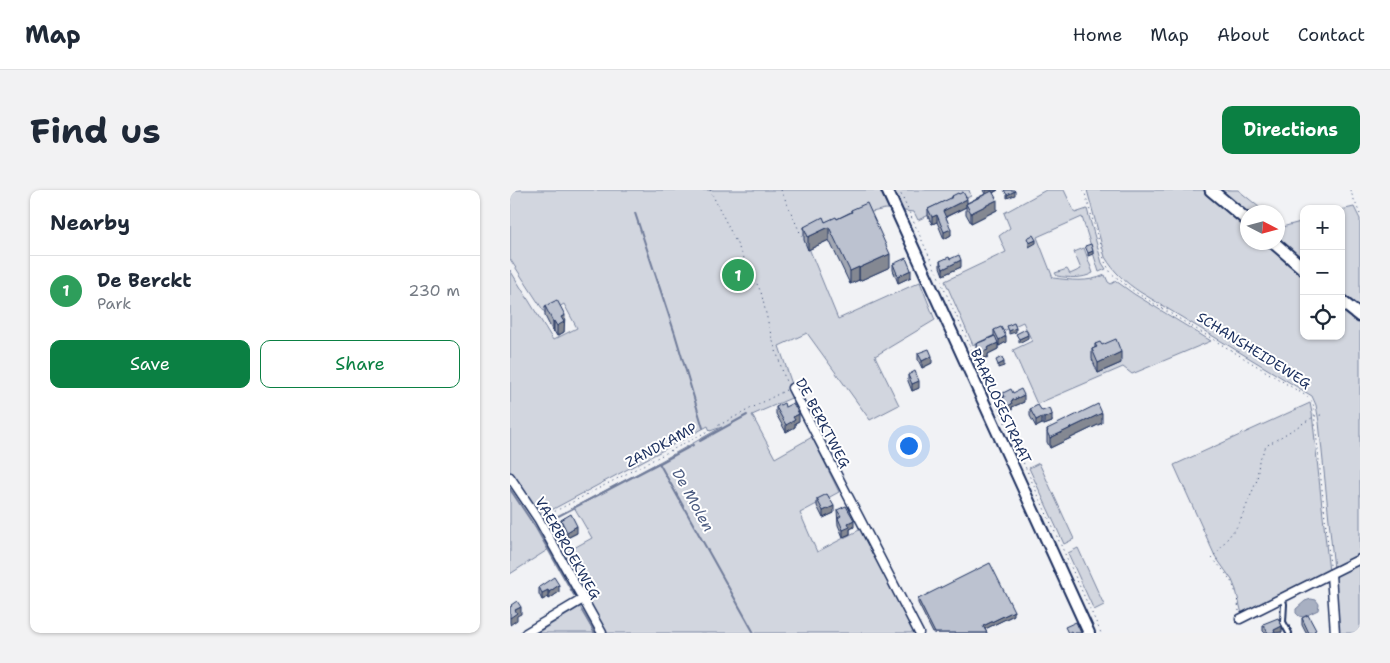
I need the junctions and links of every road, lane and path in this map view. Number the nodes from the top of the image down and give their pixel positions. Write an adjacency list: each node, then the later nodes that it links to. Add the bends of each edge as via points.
1 (710, 190): 15 (path, DE BERKTWEG, via 761,292 786,383)
2 (781, 190): 10 (path)
3 (887, 190): 28 (street, BAARLOSESTRAAT)
4 (899, 190): 29 (path)
5 (1084, 190): 17 (path, SCHANSHEIDEWEG, via 1111,273 1135,292 1308,397 1313,403)
6 (1211, 190): 8 (main road)
7 (1350, 190): 9 (path)
8 (1240, 214)
9 (1360, 214)
10 (802, 236)
11 (1282, 250): 12 (main road)
12 (1300, 266)
13 (1345, 303): 14 (main road)
14 (1360, 316)
15 (792, 388): 19 (path, ZANDKAMP); 27 (street, DE BERKTWEG)
16 (1321, 415): 17 (path)
17 (1315, 416): 21 (path, SCHANSHEIDEWEG); 24 (path, via 1266,446 1259,461 1257,480 1239,524 1212,558 1231,579)
18 (510, 477): 19 (street, VAERBROEKWEG)
19 (539, 520): 22 (street, VAERBROEKWEG)
20 (1360, 559): 21 (street)
21 (1331, 574): 23 (street); 31 (street)
22 (583, 598): 25 (street); 26 (street, VAERBROEKWEG)
23 (1282, 598): 24 (street); 30 (lane, via 1283,622)
24 (1240, 619)
25 (526, 633)
26 (602, 633)
27 (919, 633)
28 (1090, 633)
29 (1101, 633)
30 (1289, 633)
31 (1335, 633)

